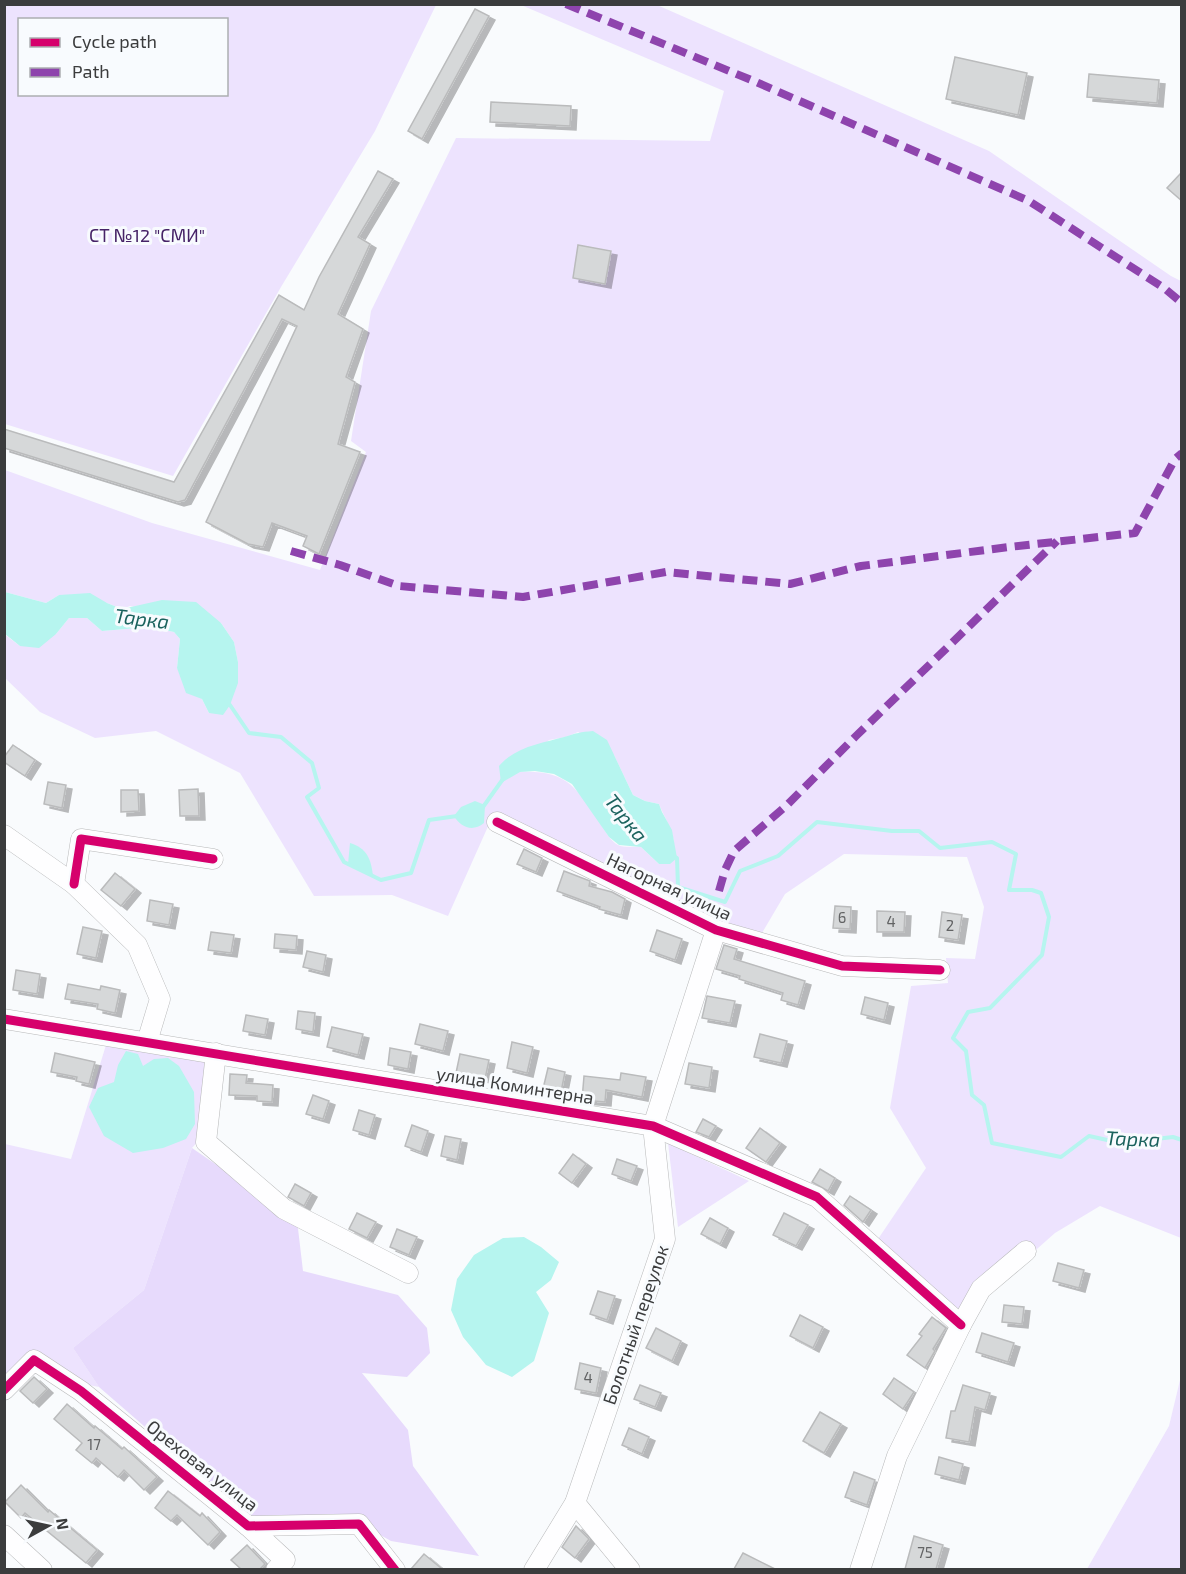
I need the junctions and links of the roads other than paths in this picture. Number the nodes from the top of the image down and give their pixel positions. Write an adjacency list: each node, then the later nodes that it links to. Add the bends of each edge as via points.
1 (497, 822): 5 (street, Нагорная улица)
2 (4, 835): 4 (street)
3 (213, 859): 4 (street, via 81,839)
4 (74, 884): 8 (street, via 137,945 160,999)
5 (716, 930): 6 (street, Нагорная улица, via 842,966); 10 (street, Болотный переулок)
6 (940, 970)
7 (4, 1019): 8 (street, улица Коминтерна)
8 (147, 1042): 9 (street, улица Коминтерна)
9 (216, 1053): 10 (street, улица Коминтерна); 12 (street, via 206,1142 284,1209)
10 (653, 1126): 13 (street, улица Коминтерна, via 817,1197); 15 (street, Болотный переулок, via 665,1239)
11 (1026, 1251): 13 (street, via 981,1289)
12 (408, 1273)
13 (961, 1325): 23 (street, via 897,1456)
14 (4, 1390): 16 (street, Ореховая улица, via 34,1360 81,1391)
15 (575, 1503): 21 (street, Болотный переулок); 22 (street)
16 (248, 1526): 19 (street, via 285,1560); 20 (street, Ореховая улица, via 358,1524)
17 (4, 1535): 18 (street)
18 (42, 1569)
19 (276, 1569)
20 (395, 1569)
21 (534, 1569)
22 (630, 1569)
23 (860, 1569)

